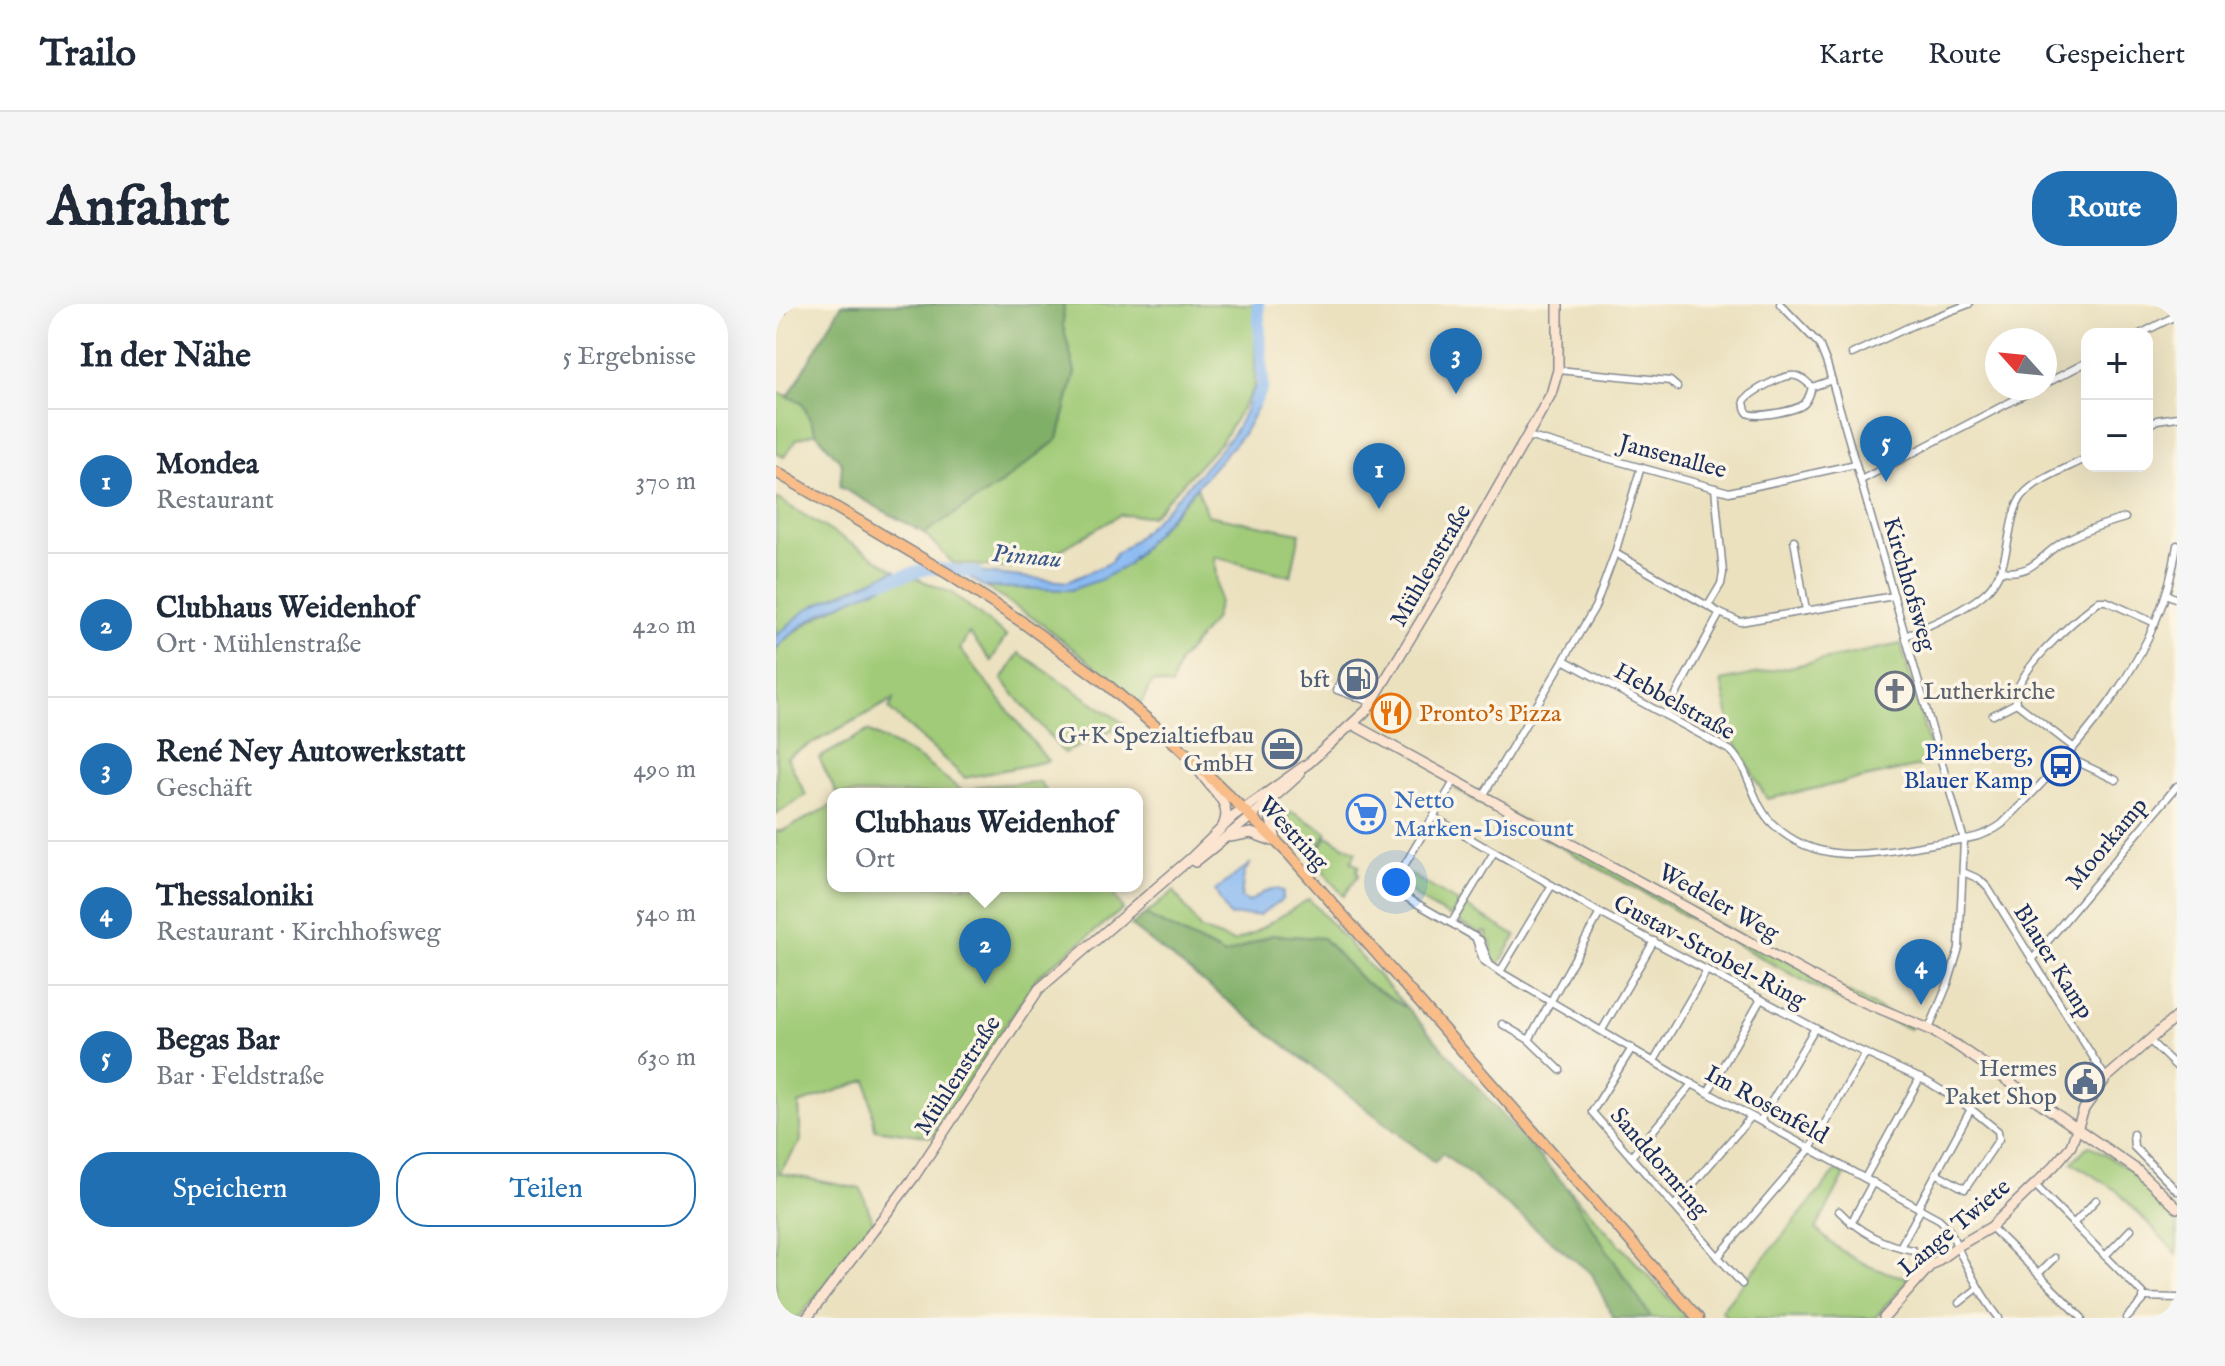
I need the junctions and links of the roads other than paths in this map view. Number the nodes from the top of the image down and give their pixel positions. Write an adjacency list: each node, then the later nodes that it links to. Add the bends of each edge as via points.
1 (784, 304): 5 (street)
2 (1558, 304): 10 (main road, Mühlenstraße)
3 (1780, 304): 12 (street, Kirchhofsweg, via 1819,344)
4 (1969, 304): 8 (street)
5 (776, 314)
6 (2177, 315): 7 (street)
7 (2152, 328)
8 (1852, 354)
9 (2081, 365): 11 (street)
10 (1558, 370): 13 (street, via 1670,381); 18 (main road, Mühlenstraße)
11 (2057, 378)
12 (1832, 380): 14 (street); 20 (street, Kirchhofsweg)
13 (1677, 387)
14 (1812, 387): 14 (street, via 1799,408 1755,416 1744,406 1751,393 1787,376 1798,376)
15 (2014, 400): 23 (street)
16 (2177, 417): 17 (street)
17 (2153, 422)
18 (1527, 436): 21 (street, Jansenallee); 44 (main road, Mühlenstraße, via 1384,684)
19 (2081, 461): 29 (street, via 2021,498)
20 (1856, 464): 23 (street, Kirchhofsweg); 24 (street, Jansenallee, via 1729,492)
21 (1641, 467): 24 (street, Jansenallee); 28 (street)
22 (776, 472): 48 (main road, Westring, via 1022,622 1104,682)
23 (1861, 480): 31 (street, Kirchhofsweg)
24 (1715, 488): 33 (street, via 1723,573)
25 (2125, 518): 29 (street, via 2061,542 2024,571)
26 (1794, 540): 34 (street)
27 (2177, 545): 30 (street, Hebbelstraße)
28 (1615, 553): 33 (street); 38 (street, via 1595,607)
29 (2001, 571): 37 (street, via 1980,596)
30 (2166, 594): 32 (street); 36 (street, Hebbelstraße)
31 (1894, 596): 34 (street); 37 (street, Kirchhofsweg)
32 (2177, 599)
33 (1708, 606): 35 (street)
34 (1806, 611): 35 (street, via 1742,622)
35 (1720, 613): 42 (street)
36 (2155, 623): 41 (street, via 2099,601 2033,665 2018,688); 45 (street, Hebbelstraße, via 2121,685)
37 (1906, 636): 57 (street, Kirchhofsweg)
38 (1564, 660): 42 (street, Hebbelstraße); 52 (street)
39 (1346, 668): 40 (street, via 1337,690)
40 (1368, 701)
41 (2016, 703): 43 (street); 45 (street)
42 (1665, 715): 57 (street, Hebbelstraße, via 1731,751 1766,818 1808,847 1857,855)
43 (1993, 715)
44 (1354, 725): 47 (main road, Mühlenstraße); 49 (main road, Wedeler Weg)
45 (2073, 747): 46 (street, Hebbelstraße)
46 (2065, 756): 50 (street); 57 (street, Hebbelstraße, via 2002,824)
47 (1310, 762): 53 (main road, Mühlenstraße); 54 (main road, Mühlenstraße)
48 (1198, 768): 54 (main road, Westring); 56 (main road, via 1223,800)
49 (1455, 780): 52 (main road, Wedeler Weg); 55 (street, Im Rosenfeld)
50 (2116, 780)
51 (2177, 786): 65 (street, Moorkamp)
52 (1483, 796): 73 (main road, Wedeler Weg, via 1842,993)
53 (1273, 799): 54 (main road, Mühlenstraße); 58 (main road, via 1270,816)
54 (1248, 813): 56 (main road, Mühlenstraße); 58 (main road, Westring)
55 (1434, 817): 59 (street, Gustav-Strobel-Ring); 63 (street, Im Rosenfeld, via 1397,885 1404,896)
56 (1222, 834): 58 (main road, via 1251,833); 119 (main road, Mühlenstraße, via 1039,989 928,1157)
57 (1964, 840): 60 (street, Kirchhofsweg)
58 (1277, 843): 120 (main road, Westring)
59 (1494, 852): 61 (street, Gustav-Strobel-Ring); 63 (street)
60 (1963, 872): 65 (street, Blauer Kamp, via 1984,883); 73 (street, Kirchhofsweg, via 1959,948)
61 (1552, 885): 62 (street, Gustav-Strobel-Ring); 67 (street)
62 (1600, 913): 64 (street, Gustav-Strobel-Ring); 69 (street)
63 (1452, 922): 67 (street, Im Rosenfeld, via 1480,940 1490,966)
64 (1654, 941): 66 (street, Gustav-Strobel-Ring); 74 (street)
65 (2032, 960): 83 (street, Blauer Kamp)
66 (1707, 970): 68 (street, Gustav-Strobel-Ring); 79 (street)
67 (1500, 972): 69 (street, Im Rosenfeld)
68 (1761, 999): 72 (street, Gustav-Strobel-Ring); 85 (street)
69 (1550, 1001): 74 (street, Im Rosenfeld); 75 (street)
70 (2177, 1016): 76 (main road, Lange Twiete)
71 (1502, 1024): 75 (street)
72 (1815, 1028): 78 (street); 88 (street, Gustav-Strobel-Ring)
73 (1929, 1029): 89 (main road, Wedeler Weg)
74 (1602, 1030): 77 (street, Im Rosenfeld)
75 (1529, 1040): 81 (street)
76 (2150, 1041): 80 (street); 83 (main road, Lange Twiete)
77 (1632, 1048): 79 (street, Im Rosenfeld); 92 (street, Sanddornring, via 1592,1112)
78 (1865, 1054): 82 (street); 91 (street)
79 (1654, 1061): 84 (street, Im Rosenfeld)
80 (2177, 1067)
81 (1560, 1070)
82 (1920, 1078): 86 (street); 94 (street)
83 (2106, 1078): 89 (main road, Lange Twiete)
84 (1692, 1084): 85 (street, Im Rosenfeld); 92 (street)
85 (1708, 1092): 87 (street, Im Rosenfeld)
86 (1971, 1109): 93 (street); 93 (street, via 2000,1135 1965,1189)
87 (1751, 1117): 88 (street, Im Rosenfeld); 99 (street)
88 (1760, 1121): 91 (street, Im Rosenfeld)
89 (2077, 1129): 96 (main road, Lange Twiete, via 2071,1146); 101 (main road, via 2137,1170)
90 (2133, 1134): 97 (street, via 2134,1147)
91 (1810, 1149): 94 (street, Im Rosenfeld); 111 (street)
92 (1631, 1157): 99 (street, Sanddornring)
93 (1936, 1173): 100 (street)
94 (1865, 1178): 95 (street, Im Rosenfeld)
95 (1873, 1182): 100 (street, Im Rosenfeld); 103 (street)
96 (2035, 1185): 104 (street); 105 (main road, Lange Twiete)
97 (2177, 1191)
98 (2096, 1200): 104 (street)
99 (1674, 1206): 111 (street, Sanddornring)
100 (1919, 1208): 107 (street, Im Rosenfeld, via 1948,1226); 108 (street)
101 (2177, 1208)
102 (1839, 1211): 103 (street)
103 (1851, 1223): 108 (street, via 1882,1243)
104 (2073, 1224): 110 (street)
105 (1991, 1227): 107 (main road, Lange Twiete); 113 (street)
106 (2131, 1229): 110 (street)
107 (1958, 1246): 115 (street, Im Rosenfeld); 121 (main road, Lange Twiete, via 1930,1266)
108 (1900, 1247): 109 (street)
109 (1913, 1250)
110 (2105, 1256): 116 (street)
111 (1718, 1257): 114 (street, Sanddornring)
112 (2054, 1258): 113 (street)
113 (2038, 1274): 123 (street)
114 (1742, 1284)
115 (1978, 1288): 118 (street); 122 (street, Im Rosenfeld)
116 (2144, 1297): 117 (street); 124 (street)
117 (2177, 1298)
118 (1959, 1303)
119 (807, 1318)
120 (1698, 1318)
121 (1884, 1318)
122 (1999, 1318)
123 (2082, 1318)
124 (2127, 1318)

